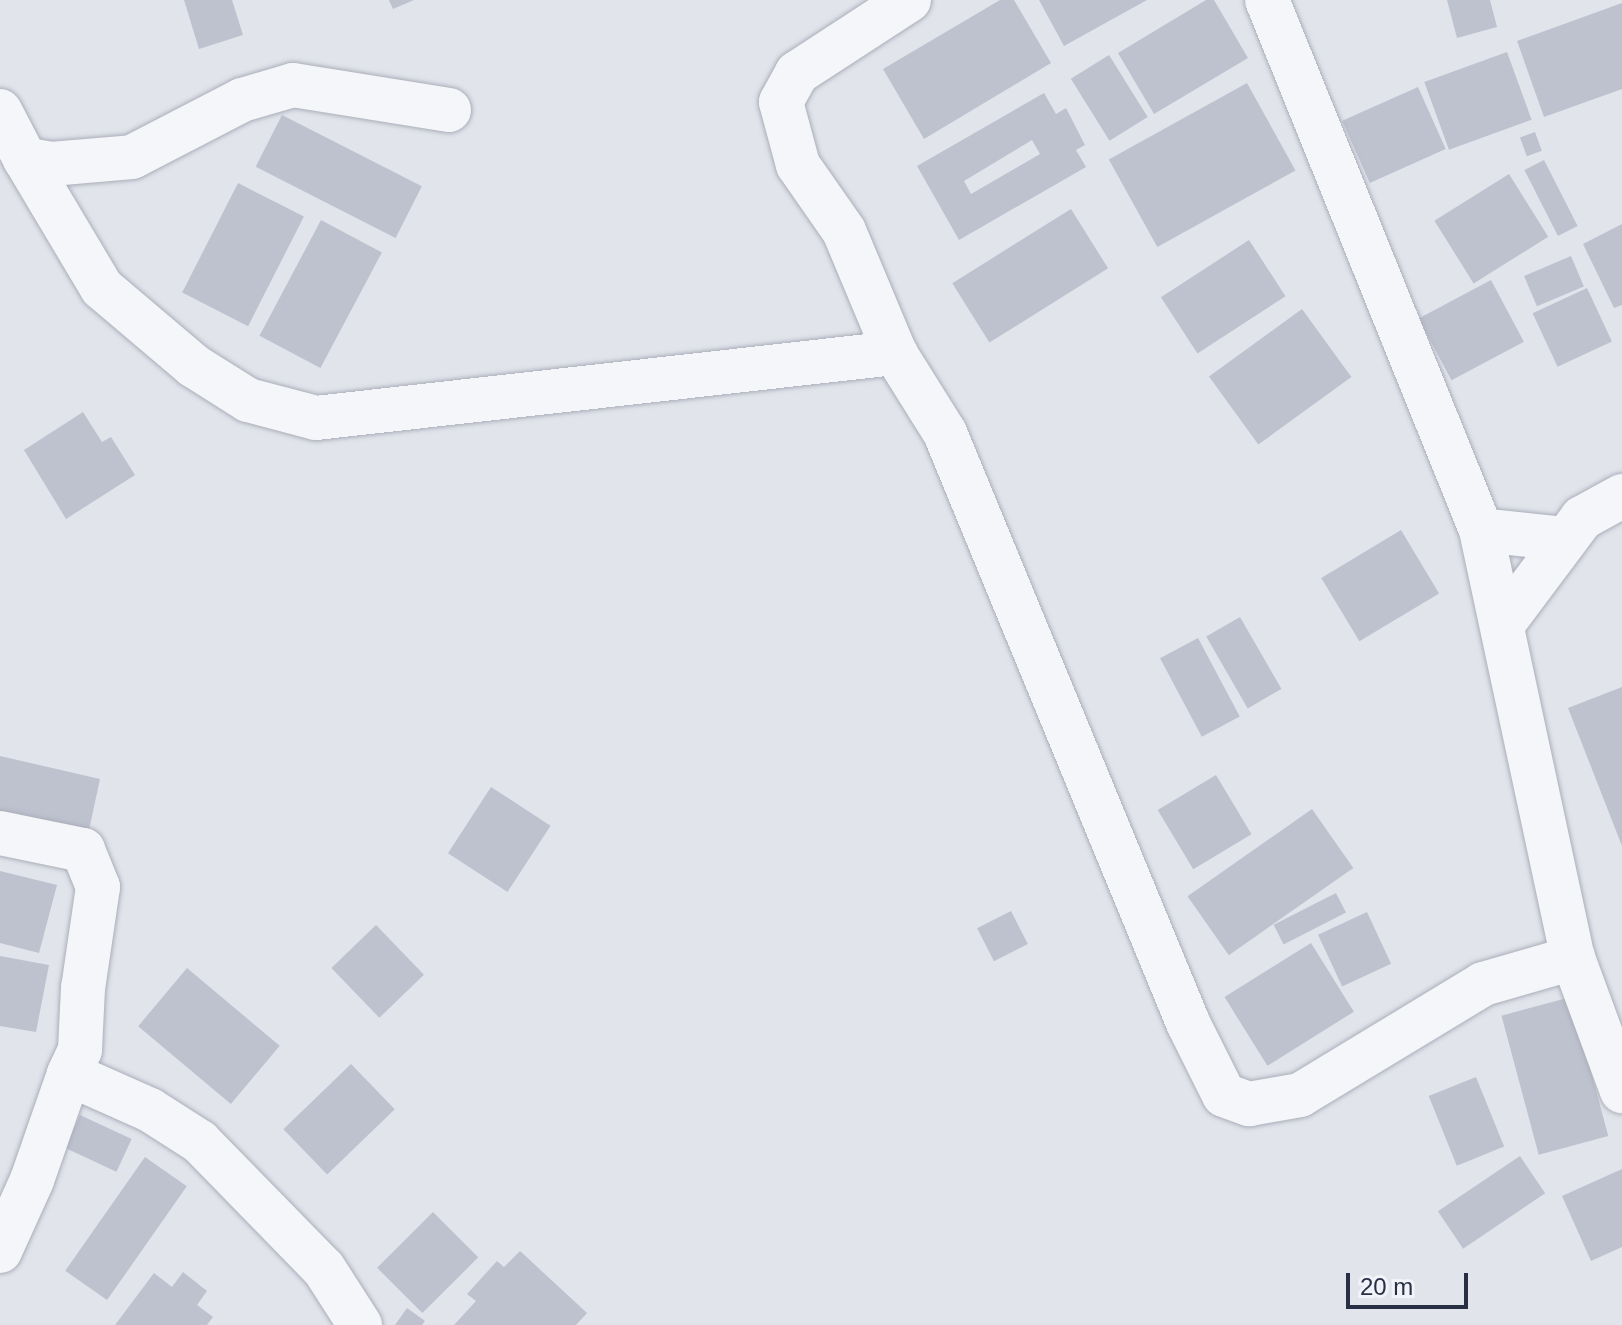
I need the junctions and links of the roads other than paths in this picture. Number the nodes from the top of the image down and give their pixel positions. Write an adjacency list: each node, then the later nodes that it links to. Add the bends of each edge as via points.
1 (909, 0): 6 (street, via 797,73 781,102 798,165 844,231)
2 (1267, 0): 8 (street)
3 (449, 110): 5 (street, via 293,85 242,100 132,157 51,164)
4 (0, 111): 5 (street)
5 (25, 159): 6 (street, via 102,288 194,366 248,400 316,418)
6 (895, 353): 12 (street, via 945,433 1188,1023 1224,1095 1249,1104 1300,1095 1483,984)
7 (1622, 496): 9 (street, via 1582,518)
8 (1481, 530): 9 (street); 10 (street)
9 (1564, 539): 10 (street)
10 (1502, 625): 12 (street)
11 (0, 833): 13 (street, via 83,850 98,887 80,1050)
12 (1573, 958): 14 (street)
13 (69, 1074): 15 (street, via 32,1180); 16 (street, via 150,1110 200,1142 324,1269)
14 (1622, 1091)
15 (0, 1251)
16 (360, 1325)

